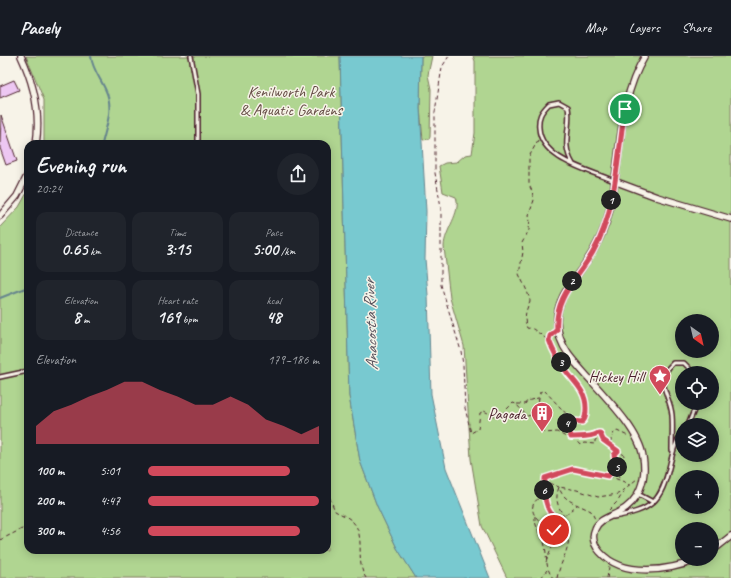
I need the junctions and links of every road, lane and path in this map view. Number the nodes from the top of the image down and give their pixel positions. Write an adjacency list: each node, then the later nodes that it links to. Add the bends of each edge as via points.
1 (21, 56): 6 (street, via 36,101)
2 (191, 56): 7 (lane, via 198,94)
3 (449, 56): 19 (path, via 442,67 435,112 435,173 441,207 440,286 461,351 465,408 472,433 478,429 480,413 488,412 498,418 513,403)
4 (645, 56): 9 (street, via 635,75 626,103)
5 (540, 136): 8 (lane, via 555,156); 8 (lane, via 541,112 549,104 559,102 568,107 570,116 565,146); 14 (path, via 529,157 529,185 534,200 529,215 529,230 522,243 519,274 525,283 530,301 526,313 527,328)
6 (36, 140)
7 (198, 140)
8 (572, 164): 9 (lane)
9 (614, 181): 12 (street); 13 (street, via 603,231 590,257 563,296 557,314)
10 (24, 182): 11 (street, via 17,196)
11 (0, 216)
12 (731, 219)
13 (557, 330): 14 (path); 24 (street, via 561,343 572,359 626,422)
14 (549, 340): 21 (path, via 565,370 583,392 586,402 582,422 573,421)
15 (687, 366): 28 (lane, via 684,363 673,363 664,371 663,381 672,414)
16 (24, 372): 17 (lane)
17 (0, 377)
18 (539, 398): 19 (path); 20 (path); 21 (path, via 542,391 546,392)
19 (517, 404): 20 (path, via 527,416)
20 (535, 411): 22 (path, via 542,416 544,433 557,432)
21 (568, 417): 22 (path)
22 (572, 437): 23 (path, via 600,433); 23 (path, via 580,445 595,444 595,440)
23 (601, 437): 26 (path)
24 (638, 440): 26 (path, via 617,432 613,434); 32 (street, via 643,457)
25 (675, 442): 28 (lane)
26 (609, 443): 27 (path)
27 (618, 451): 29 (path, via 614,455); 29 (path, via 625,456 623,461)
28 (672, 456): 41 (lane, via 664,487)
29 (618, 463): 30 (path)
30 (618, 466): 31 (path); 33 (path)
31 (608, 476): 33 (path); 34 (path, via 573,469 545,478)
32 (644, 476): 35 (path); 39 (street)
33 (619, 479): 35 (path)
34 (546, 482): 36 (path); 38 (path)
35 (629, 485): 37 (path)
36 (559, 487): 37 (path, via 598,497); 42 (path, via 560,492); 44 (path, via 557,502)
37 (624, 490): 45 (path)
38 (544, 494): 43 (path, via 534,504 532,509); 46 (path, via 550,514)
39 (638, 494): 41 (lane); 45 (street, via 623,509)
40 (331, 501): 58 (path, via 335,511 350,519 358,531 361,567)
41 (653, 502): 45 (lane, via 630,514)
42 (577, 505): 44 (path); 47 (path, via 591,511)
43 (535, 516): 49 (path, via 541,523); 54 (path, via 536,527 545,547)
44 (564, 518): 46 (path); 50 (path)
45 (605, 518): 47 (street)
46 (558, 521): 49 (path); 50 (path)
47 (596, 527): 55 (street, via 594,542)
48 (24, 528): 52 (path)
49 (554, 530): 54 (path, via 552,547)
50 (569, 530): 61 (path)
51 (731, 536): 53 (street)
52 (0, 540)
53 (719, 545)
54 (546, 562): 57 (path)
55 (610, 562): 56 (street, via 627,570 642,571); 62 (path)
56 (675, 565)
57 (548, 569): 59 (path); 60 (path)
58 (366, 578)
59 (541, 578)
60 (553, 578)
61 (557, 578)
62 (607, 578)

